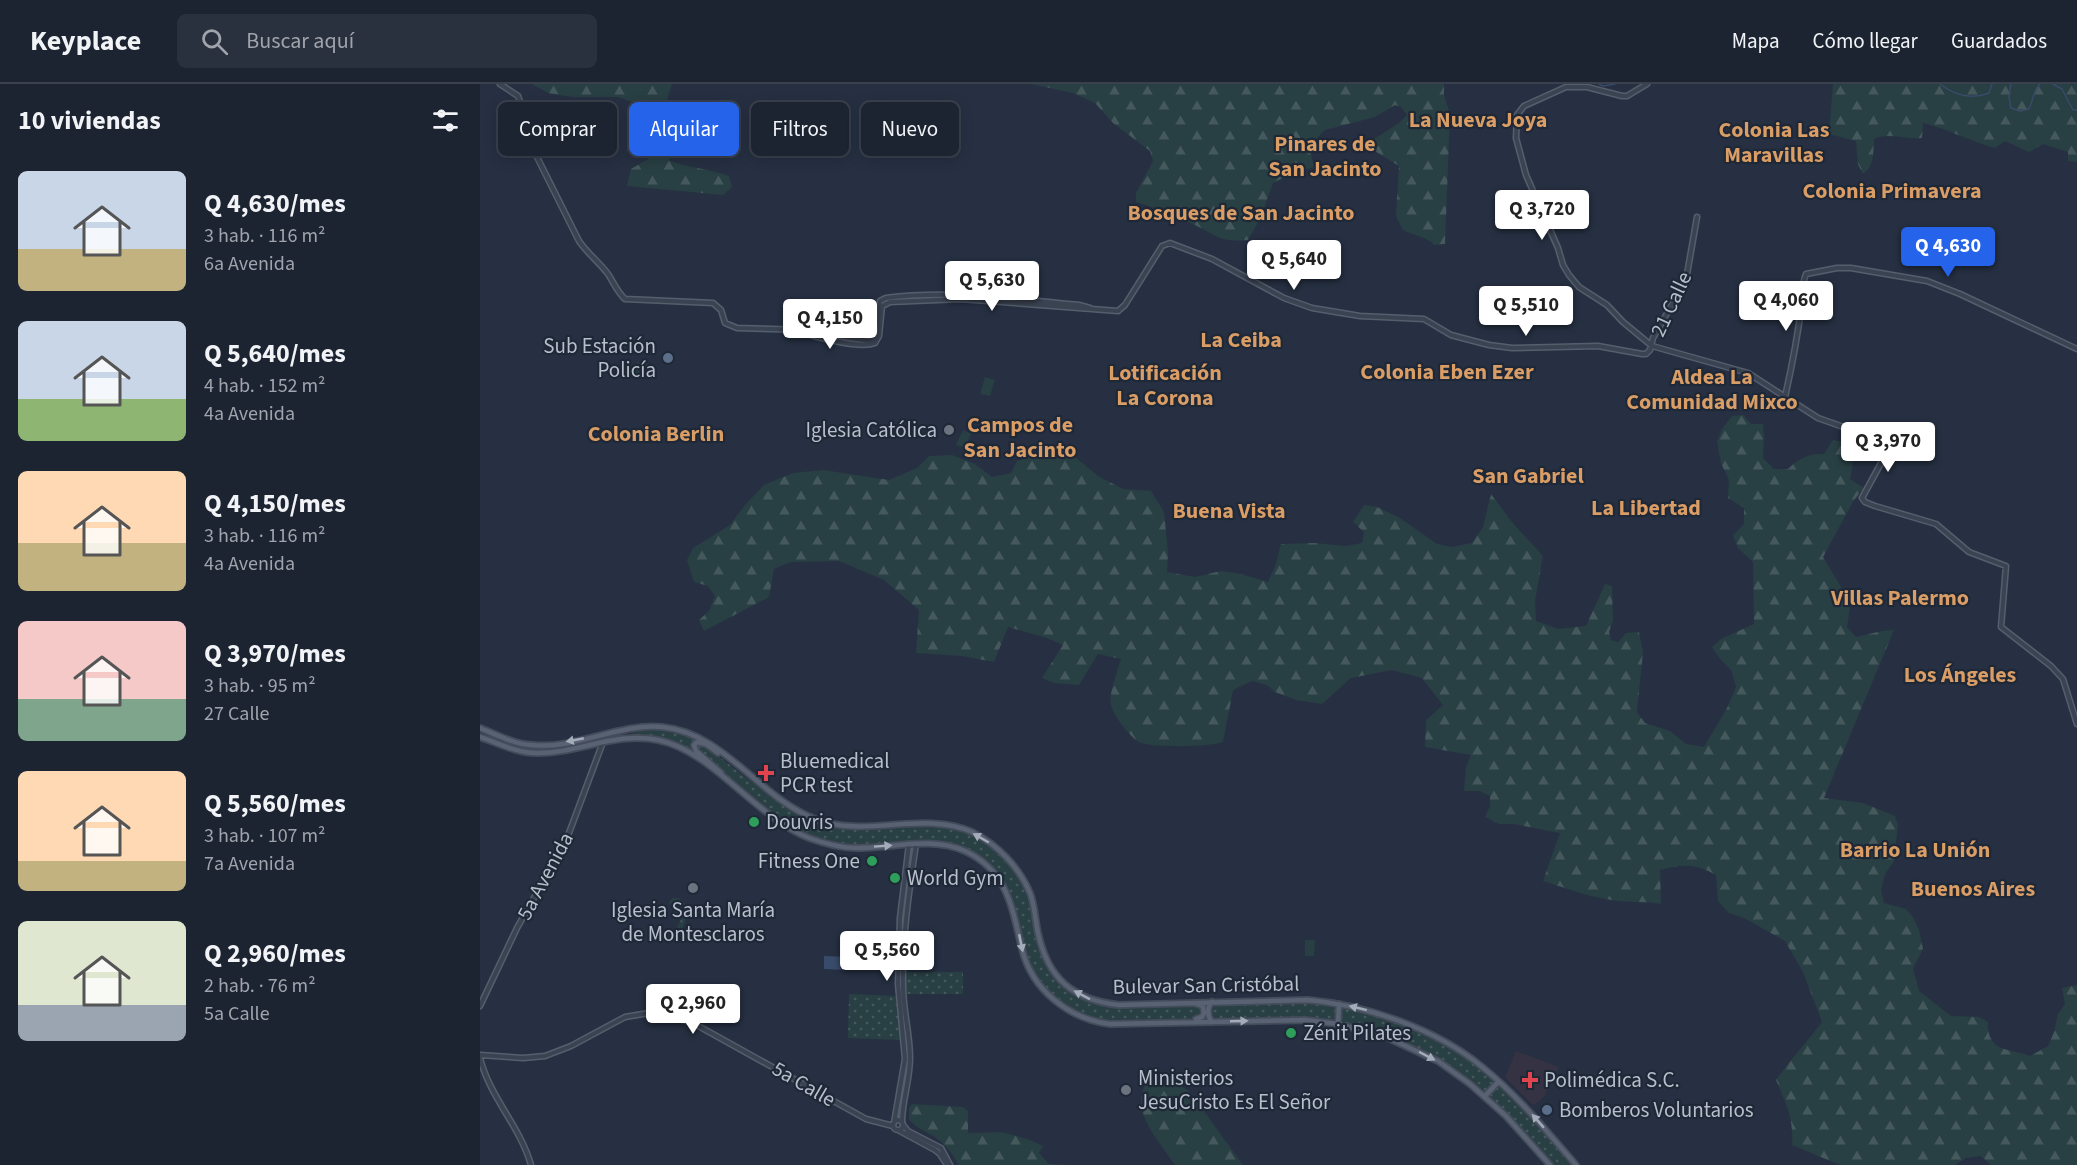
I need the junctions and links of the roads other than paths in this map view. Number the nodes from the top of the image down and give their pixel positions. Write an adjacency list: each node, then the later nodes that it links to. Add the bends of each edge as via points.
1 (500, 84): 4 (street, 21 Calle, via 518,96 536,155 579,241 619,293 632,300 713,303 729,326 799,331 846,342 875,343 882,303 962,299 1118,311 1165,244 1170,243 1312,308 1360,316 1424,319 1451,335 1512,348 1598,346 1646,354)
2 (1647, 84): 4 (street, via 1627,96 1587,87 1566,87 1524,106 1515,120 1516,138 1532,190 1563,265 1579,286 1607,305)
3 (1698, 217): 4 (street, 21 Calle, via 1686,280)
4 (1652, 346): 6 (street, via 1743,371)
5 (2077, 349): 6 (street, via 1927,281 1837,268 1806,274 1803,280)
6 (1785, 397): 7 (street, via 1818,418 1883,440 1887,452 1862,495 1865,502 1936,524 1969,552 2006,566 2001,627 2063,679)
7 (2077, 724)
8 (480, 728): 9 (main road, Bulevar San Cristóbal, one-way to 8, via 533,746)
9 (633, 729): 11 (main road); 12 (main road, Bulevar San Cristóbal, via 660,727 690,733 713,745)
10 (480, 737): 11 (main road, Bulevar San Cristóbal, via 535,754)
11 (603, 742): 13 (main road, Bulevar San Cristóbal, via 644,738 677,745); 21 (street, 5a Avenida, via 566,841 517,928)
12 (757, 781): 13 (main road, via 706,744 695,743 696,751); 18 (main road, Bulevar San Cristóbal, one-way to 12, via 1105,1004 1068,987 1052,970 1044,953 1024,882 1011,863 985,839 940,824 836,825 802,813)
13 (753, 802): 14 (main road, Bulevar San Cristóbal, one-way to 14, via 786,827 821,842 856,848)
14 (909, 844): 15 (main road, Bulevar San Cristóbal); 16 (street)
15 (916, 844): 17 (street); 22 (main road, Bulevar San Cristóbal, one-way to 22, via 955,848 992,871 1006,888 1030,968 1061,1006 1103,1023)
16 (904, 885): 17 (street); 29 (street, via 898,984 905,1059)
17 (910, 886): 28 (street, via 903,986 910,1069)
18 (1192, 1002): 19 (main road, Bulevar San Cristóbal); 22 (main road, via 1203,1006 1200,1019)
19 (1212, 1002): 20 (main road, Bulevar San Cristóbal, via 1308,1000); 23 (main road, via 1208,1007)
20 (1339, 1004): 24 (main road); 26 (main road, Bulevar San Cristóbal, one-way to 20, via 1445,1042 1387,1017)
21 (480, 1006)
22 (1170, 1022): 23 (main road, Bulevar San Cristóbal)
23 (1212, 1022): 24 (main road, Bulevar San Cristóbal, one-way to 24, via 1305,1020)
24 (1338, 1024): 27 (main road, Bulevar San Cristóbal, one-way to 27, via 1411,1047 1450,1069)
25 (480, 1057): 29 (street, 5a Calle, via 545,1056 625,1017 658,1013 693,1023 866,1119); 33 (street, via 494,1094 521,1138)
26 (1498, 1082): 27 (main road); 36 (main road, Bulevar San Cristóbal, one-way to 26)
27 (1485, 1096): 35 (main road, Bulevar San Cristóbal)
28 (903, 1123): 29 (street, via 899,1120); 30 (street); 31 (street, via 908,1131)
29 (894, 1124): 30 (street)
30 (898, 1130): 32 (street)
31 (937, 1146): 32 (street); 34 (street)
32 (944, 1159): 34 (street)
33 (531, 1165)
34 (948, 1165)
35 (1550, 1165)
36 (1576, 1165)

